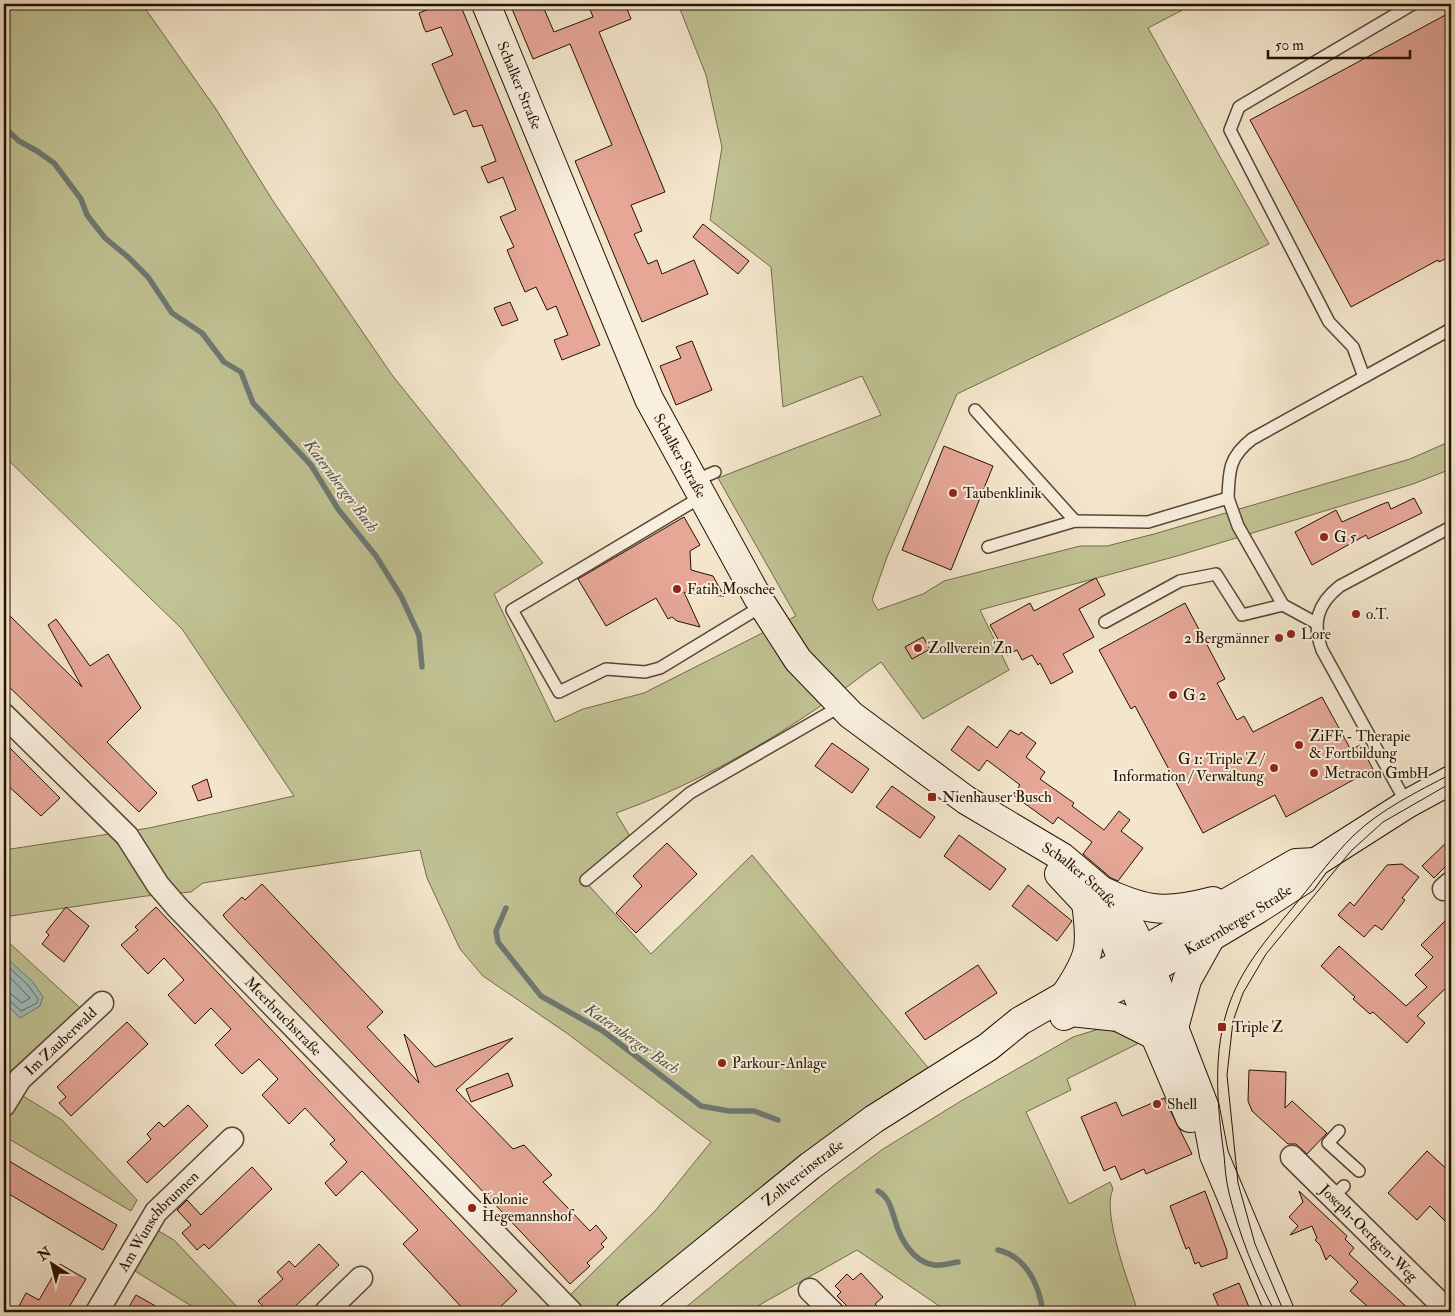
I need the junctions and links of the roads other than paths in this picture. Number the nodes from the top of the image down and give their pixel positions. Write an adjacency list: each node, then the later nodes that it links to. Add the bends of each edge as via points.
1 (486, 4): 6 (main road, Schalker Straße, via 649,399)
2 (1413, 4): 4 (lane, via 1239,107 1230,130 1329,322 1352,346)
3 (1451, 329): 4 (lane)
4 (1364, 377): 7 (lane, via 1258,434 1242,446 1230,467)
5 (975, 410): 8 (lane)
6 (703, 483): 12 (main road, Schalker Straße); 12 (lane, via 512,610 559,692 606,669 645,672 660,668)
7 (1228, 498): 8 (lane, via 1148,522); 11 (lane, via 1238,526)
8 (1075, 521): 10 (lane)
9 (1451, 527): 14 (lane, via 1340,586 1330,594)
10 (988, 547)
11 (1283, 605): 13 (lane, via 1242,615 1216,574 1180,581); 14 (lane)
12 (762, 606): 15 (main road, Schalker Straße, via 798,660)
13 (1105, 622)
14 (1316, 623): 18 (lane, via 1322,650)
15 (841, 706): 20 (lane, via 690,793); 22 (main road, Schalker Straße, via 944,785 1062,857)
16 (4, 715): 38 (street, Meerbruchstraße, via 127,836 158,885 178,908)
17 (1451, 780): 18 (main road, Katernberger Straße)
18 (1407, 804): 19 (main road, Katernberger Straße)
19 (1316, 862): 21 (main road, Katernberger Straße, via 1296,863); 23 (main road, Katernberger Straße, via 1303,880)
20 (586, 880)
21 (1246, 892): 22 (main road, via 1167,910 1148,909); 24 (main road, Katernberger Straße)
22 (1093, 896): 24 (main road, Schalker Straße, via 1109,932); 25 (main road, via 1089,950)
23 (1211, 937): 24 (main road, Katernberger Straße); 27 (main road)
24 (1137, 964): 25 (main road, Zollvereinstraße); 27 (main road)
25 (1069, 1002): 27 (main road); 39 (main road, Zollvereinstraße, via 1020,1021 988,1047 874,1119 810,1166)
26 (102, 1003): 28 (street, Im Zauberwald, via 20,1079)
27 (1164, 1031): 41 (main road, via 1205,1108 1214,1155)
28 (4, 1105)
29 (1339, 1131): 32 (lane, via 1328,1143)
30 (232, 1139): 36 (street, Am Wunschbrunnen, via 156,1212)
31 (1292, 1157): 35 (street, Joseph-Oertgen-Weg, via 1338,1192)
32 (1359, 1171)
33 (361, 1278): 37 (street)
34 (810, 1290): 40 (street)
35 (1446, 1311)
36 (97, 1312)
37 (326, 1312)
38 (571, 1312)
39 (630, 1312)
40 (832, 1312)
41 (1280, 1312)

